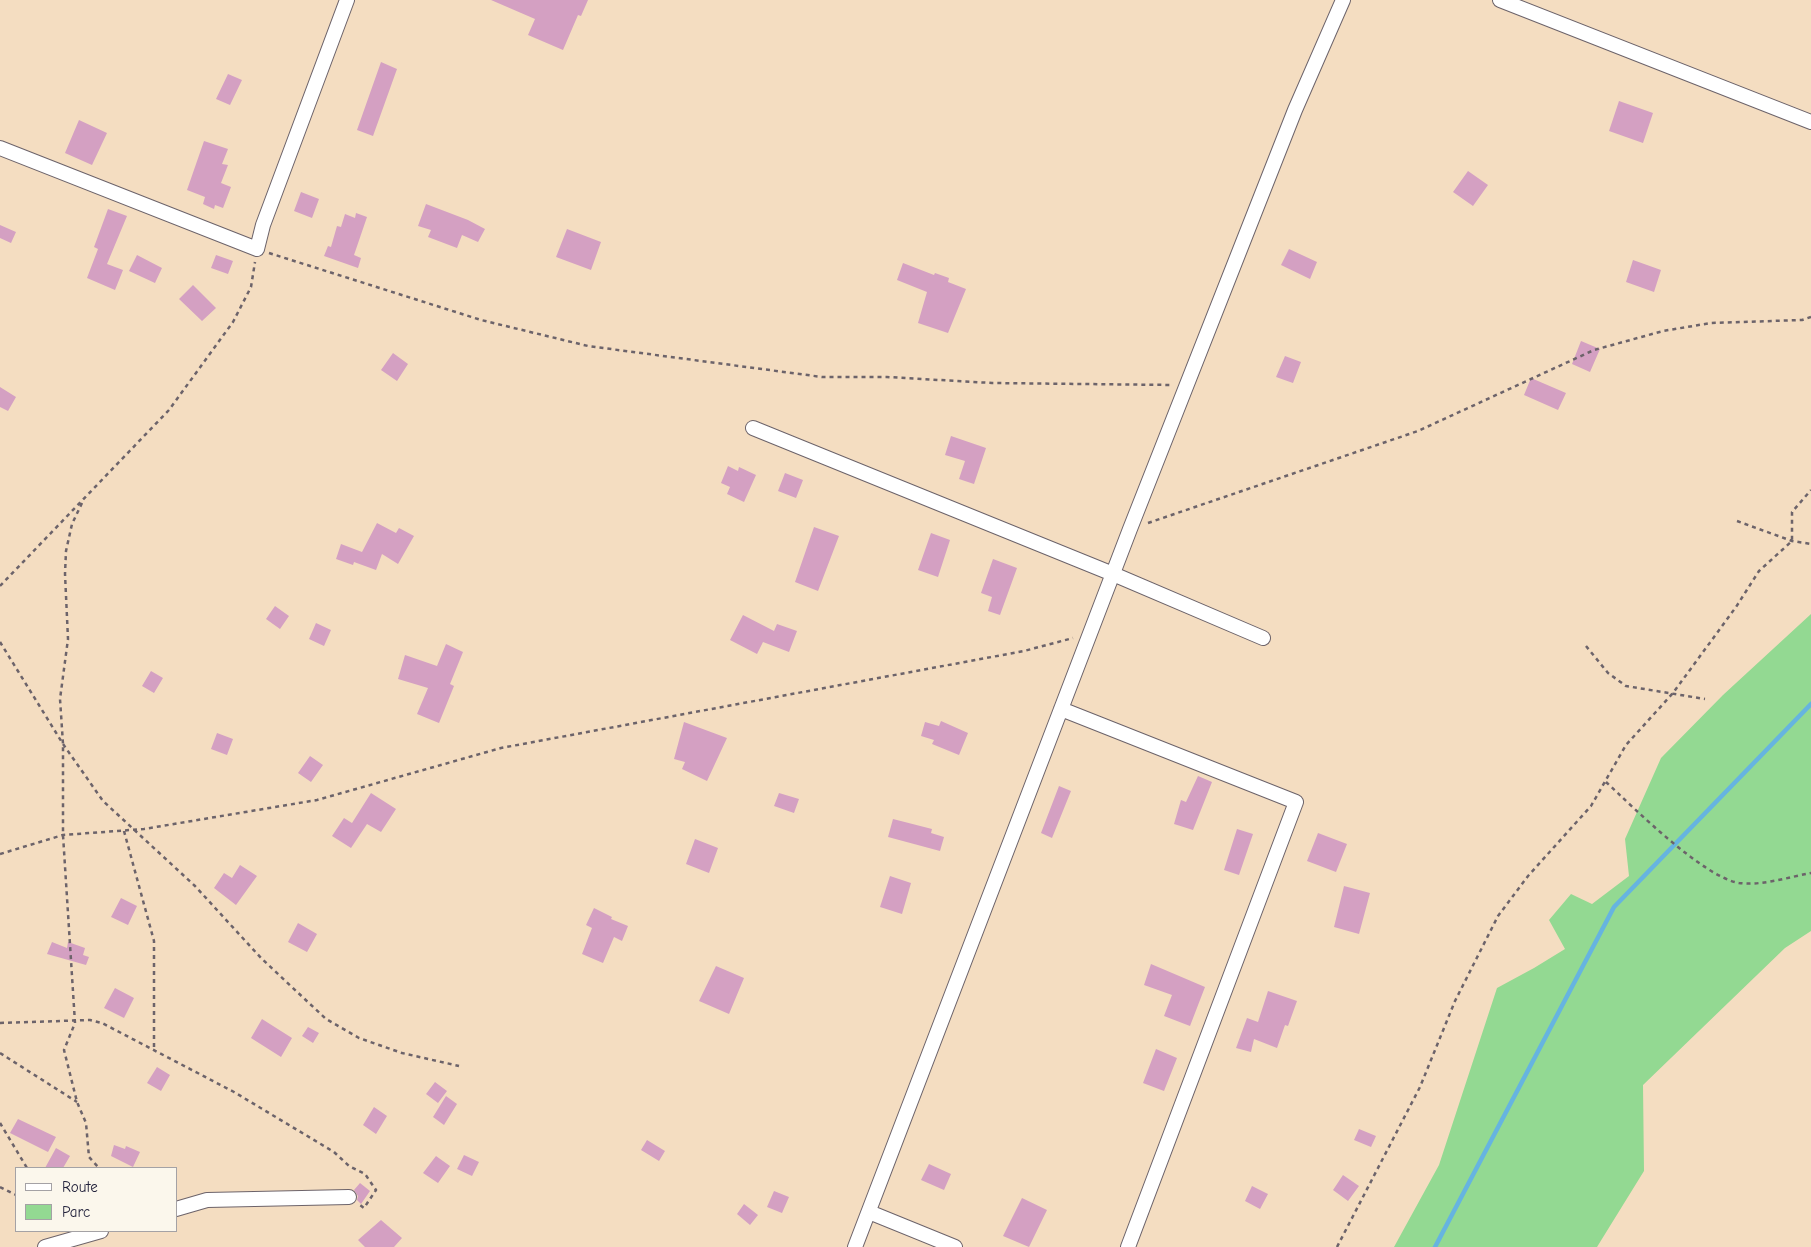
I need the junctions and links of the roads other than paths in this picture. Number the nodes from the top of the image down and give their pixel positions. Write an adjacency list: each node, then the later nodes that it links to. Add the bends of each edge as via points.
1 (347, 0): 5 (street, via 257,249)
2 (1342, 0): 7 (street, via 1295,110)
3 (1500, 0): 4 (street)
4 (1811, 122)
5 (0, 148)
6 (753, 428): 7 (street)
7 (1113, 574): 8 (street); 9 (street)
8 (1263, 638)
9 (1061, 709): 12 (street); 17 (street, via 1296,802)
10 (349, 1196): 11 (street, via 207,1200)
11 (178, 1208)
12 (868, 1212): 15 (street); 16 (street)
13 (98, 1232): 14 (street)
14 (45, 1247)
15 (855, 1247)
16 (954, 1247)
17 (1128, 1247)

